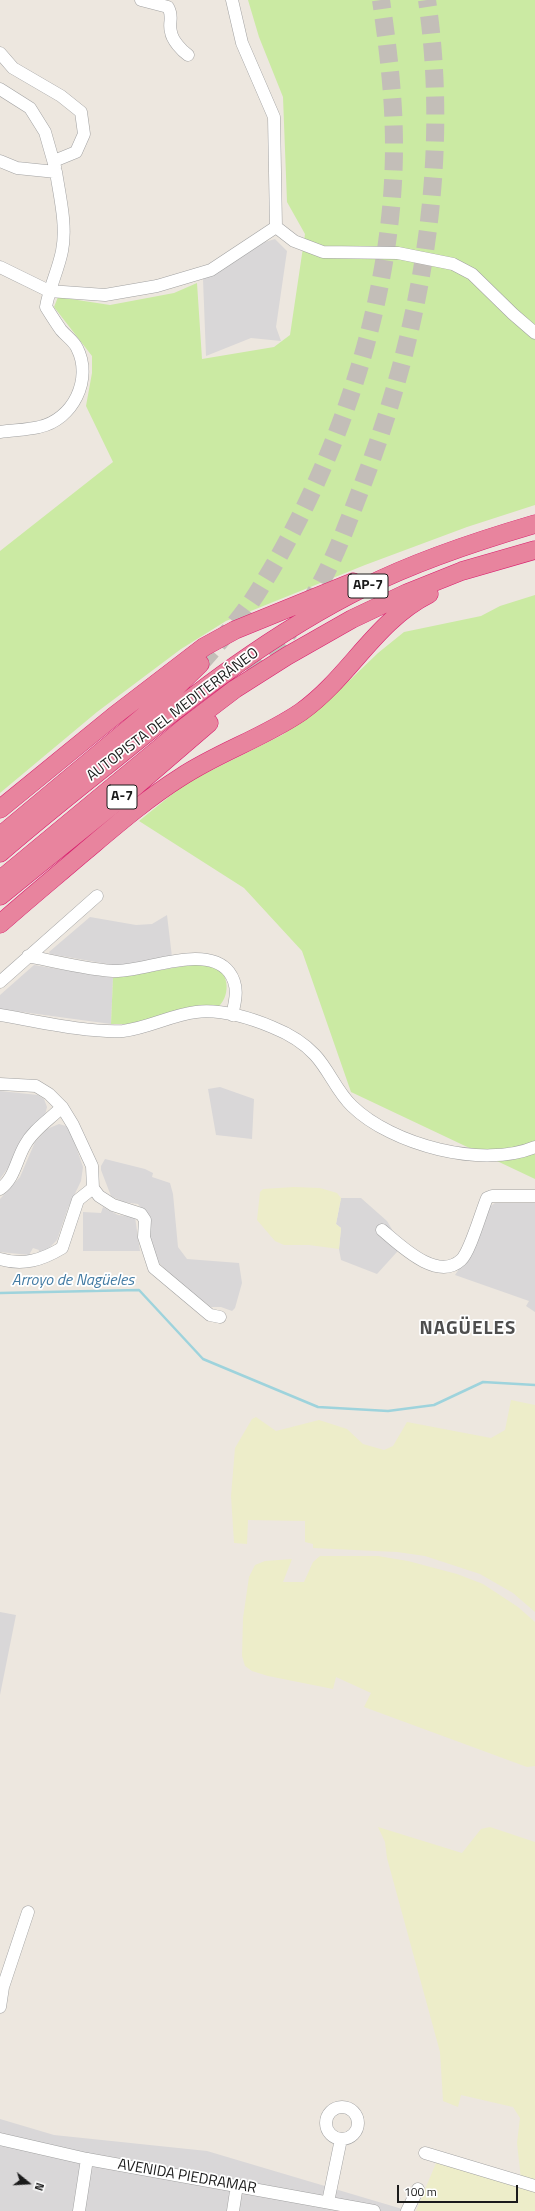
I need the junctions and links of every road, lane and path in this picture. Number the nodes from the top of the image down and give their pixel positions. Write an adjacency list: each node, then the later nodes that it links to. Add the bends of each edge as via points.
1 (141, 0): 4 (street, via 168,7 172,14 171,32)
2 (232, 0): 8 (street, via 242,43 274,117)
3 (0, 53): 7 (street, via 13,68 61,96 81,112 84,134 76,152)
4 (188, 55)
5 (0, 89): 7 (street, via 30,108 45,132)
6 (0, 161): 7 (street, via 17,168)
7 (55, 167): 10 (street, via 63,211 62,250)
8 (276, 227): 10 (street, via 211,270 157,286 106,295); 11 (street, via 294,241 323,252 398,253 453,264 472,274)
9 (0, 267): 10 (street)
10 (49, 291): 12 (street, via 46,307 77,347 84,366 82,386 71,406 58,420 40,427)
11 (535, 333)
12 (0, 432)
13 (535, 524): 14 (highway, AUTOPISTA DEL MEDITERRÁNEO / AP-7)
14 (463, 546): 19 (highway, via 440,548 220,637 177,666); 21 (highway, AUTOPISTA DEL MEDITERRÁNEO / AP-7, via 365,587 269,642 173,712)
15 (535, 550): 16 (highway, AUTOPISTA DEL MEDITERRÁNEO / AP-7)
16 (478, 568): 18 (highway, AUTOPISTA DEL MEDITERRÁNEO / AP-7, via 462,571 407,593 352,619 287,656); 24 (highway, via 405,608 385,624 330,687 314,701 265,733 201,765 165,787)
17 (200, 664): 20 (highway, via 162,701)
18 (235, 692): 22 (highway, AUTOPISTA DEL MEDITERRÁNEO / AP-7, via 185,727); 22 (highway, A-7, via 183,746)
19 (0, 809)
20 (0, 836)
21 (0, 853)
22 (1, 891)
23 (97, 896): 25 (street)
24 (0, 924)
25 (28, 956): 26 (street); 27 (street, via 118,971 202,958 218,962 234,978 237,997)
26 (0, 982)
27 (232, 1014): 28 (street, via 196,1012 140,1027 104,1031); 31 (street, via 272,1027 292,1037 315,1055 351,1106 377,1125 416,1142 461,1154 493,1156 522,1152)
28 (0, 1015)
29 (0, 1084): 30 (street, via 36,1086)
30 (62, 1107): 32 (street, via 92,1166); 33 (street, via 39,1127 25,1145 13,1174)
31 (535, 1147)
32 (93, 1188): 36 (street, via 78,1200 62,1248 33,1262 10,1262); 37 (street, via 99,1196 113,1205 142,1214 145,1220 144,1237 154,1268 210,1315)
33 (0, 1189)
34 (535, 1196): 35 (street, via 487,1198 461,1260 450,1267 429,1264 416,1258)
35 (382, 1230)
36 (0, 1259)
37 (220, 1317)
38 (28, 1912): 39 (street, via 3,1987)
39 (0, 2006)
40 (0, 2139): 43 (street, AVENIDA PIEDRAMAR)
41 (341, 2140): 47 (street)
42 (425, 2153): 45 (street)
43 (87, 2159): 44 (street, AVENIDA PIEDRAMAR); 48 (street)
44 (237, 2185): 47 (street, AVENIDA PIEDRAMAR); 49 (street)
45 (535, 2186)
46 (418, 2189): 51 (street)
47 (328, 2202): 50 (street, AVENIDA PIEDRAMAR)
48 (79, 2211)
49 (233, 2211)
50 (374, 2211)
51 (407, 2211)

